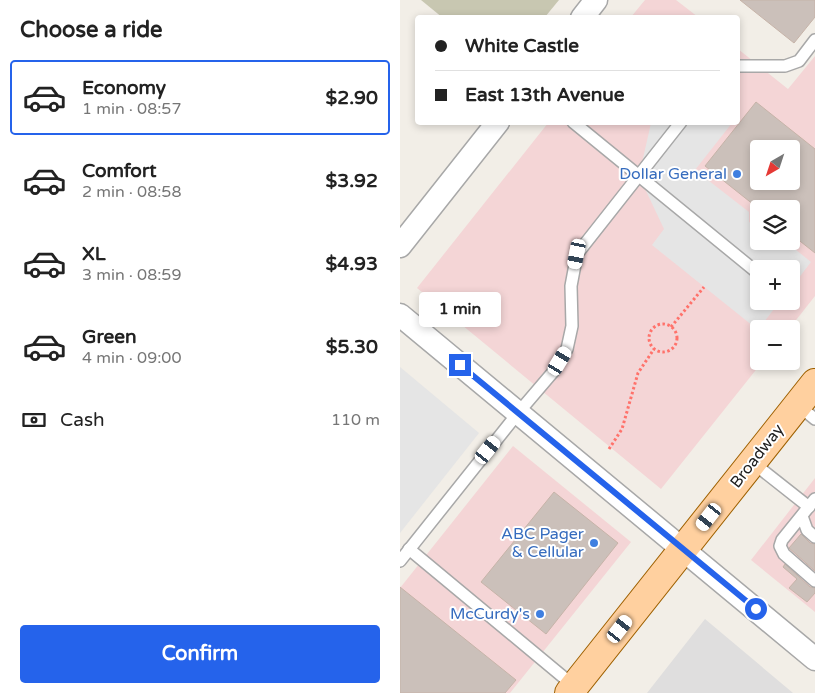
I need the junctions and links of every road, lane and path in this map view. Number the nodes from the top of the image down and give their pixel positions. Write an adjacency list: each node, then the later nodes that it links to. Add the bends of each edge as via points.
1 (596, 0): 2 (street)
2 (584, 15)
3 (815, 40): 4 (lane, via 799,61 785,66)
4 (740, 66)
5 (496, 125): 9 (street)
6 (577, 125): 8 (lane)
7 (679, 125): 8 (lane)
8 (639, 176): 10 (lane); 16 (lane, via 577,254 571,286 572,326 567,349 553,372)
9 (400, 246)
10 (750, 267)
11 (704, 287): 13 (path)
12 (400, 315): 16 (street)
13 (672, 327): 14 (path, via 677,337 674,346 662,352); 14 (path, via 660,324 652,329 649,337)
14 (654, 349): 18 (path, via 638,374 622,429)
15 (815, 383): 17 (main road, Broadway)
16 (518, 412): 22 (lane); 23 (street)
17 (806, 412): 19 (main road, Broadway)
18 (609, 449)
19 (752, 462): 20 (lane); 23 (main road, Broadway)
20 (808, 507): 21 (lane, via 807,530); 25 (lane, via 780,546 784,554)
21 (815, 537)
22 (410, 549): 24 (lane); 27 (lane)
23 (684, 549): 26 (street); 27 (main road, Broadway)
24 (400, 561)
25 (815, 582)
26 (815, 659)
27 (572, 690)

